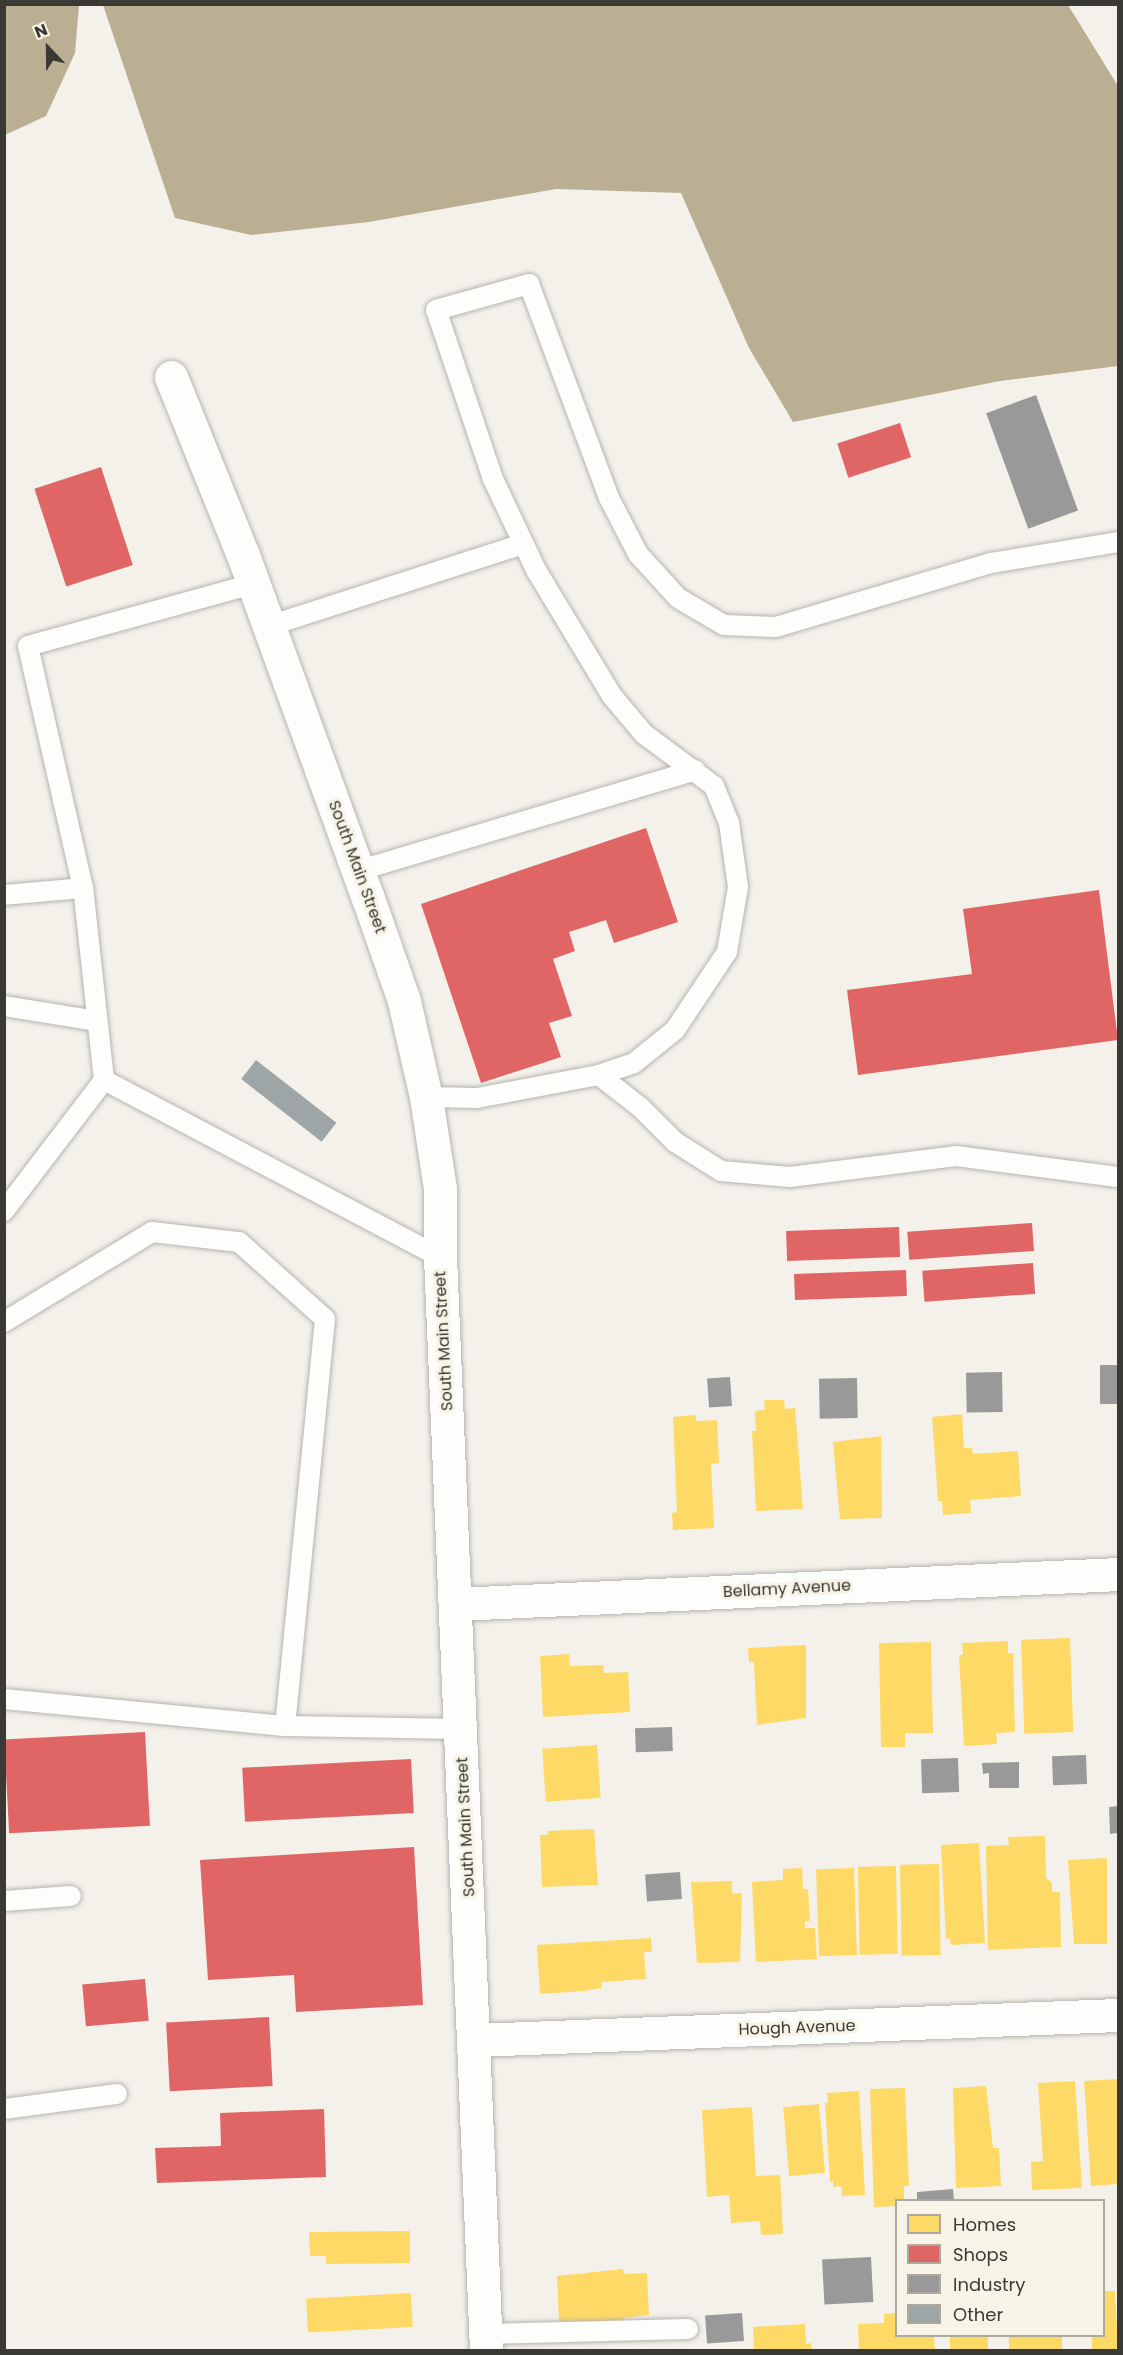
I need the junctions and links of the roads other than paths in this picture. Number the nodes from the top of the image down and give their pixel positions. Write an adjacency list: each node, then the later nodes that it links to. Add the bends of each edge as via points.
1 (171, 377): 4 (street, South Main Street)
2 (1119, 542): 3 (lane, via 991,563 776,627 724,625 678,598 638,555 609,498 529,284 436,310 493,479)
3 (523, 544): 5 (lane); 6 (lane, via 612,696 644,734)
4 (253, 584): 5 (street, South Main Street); 8 (lane, via 28,646)
5 (269, 626): 7 (street, South Main Street)
6 (695, 770): 7 (lane); 12 (lane, via 714,786 729,823 738,887 727,952 675,1030 634,1063)
7 (357, 871): 14 (street, South Main Street, via 404,1001)
8 (83, 888): 9 (lane); 11 (lane)
9 (4, 895)
10 (4, 1006): 11 (lane)
11 (97, 1021): 13 (lane)
12 (599, 1075): 14 (lane, via 477,1098); 15 (lane, via 640,1107 675,1142 721,1171 790,1178 956,1156)
13 (104, 1080): 16 (lane); 17 (lane)
14 (426, 1097): 17 (street, South Main Street, via 440,1189)
15 (1119, 1177)
16 (4, 1211)
17 (440, 1257): 20 (street, South Main Street)
18 (4, 1322): 22 (lane, via 152,1232 239,1242 325,1319)
19 (1119, 1574): 20 (street, Bellamy Avenue)
20 (456, 1604): 23 (street, South Main Street)
21 (4, 1699): 22 (lane)
22 (285, 1726): 23 (lane)
23 (462, 1729): 27 (street, South Main Street)
24 (71, 1896): 25 (lane)
25 (4, 1902)
26 (1119, 2015): 27 (street, Hough Avenue)
27 (476, 2040): 31 (street, South Main Street)
28 (117, 2094): 29 (lane)
29 (4, 2109)
30 (688, 2329): 31 (lane)
31 (486, 2342)

